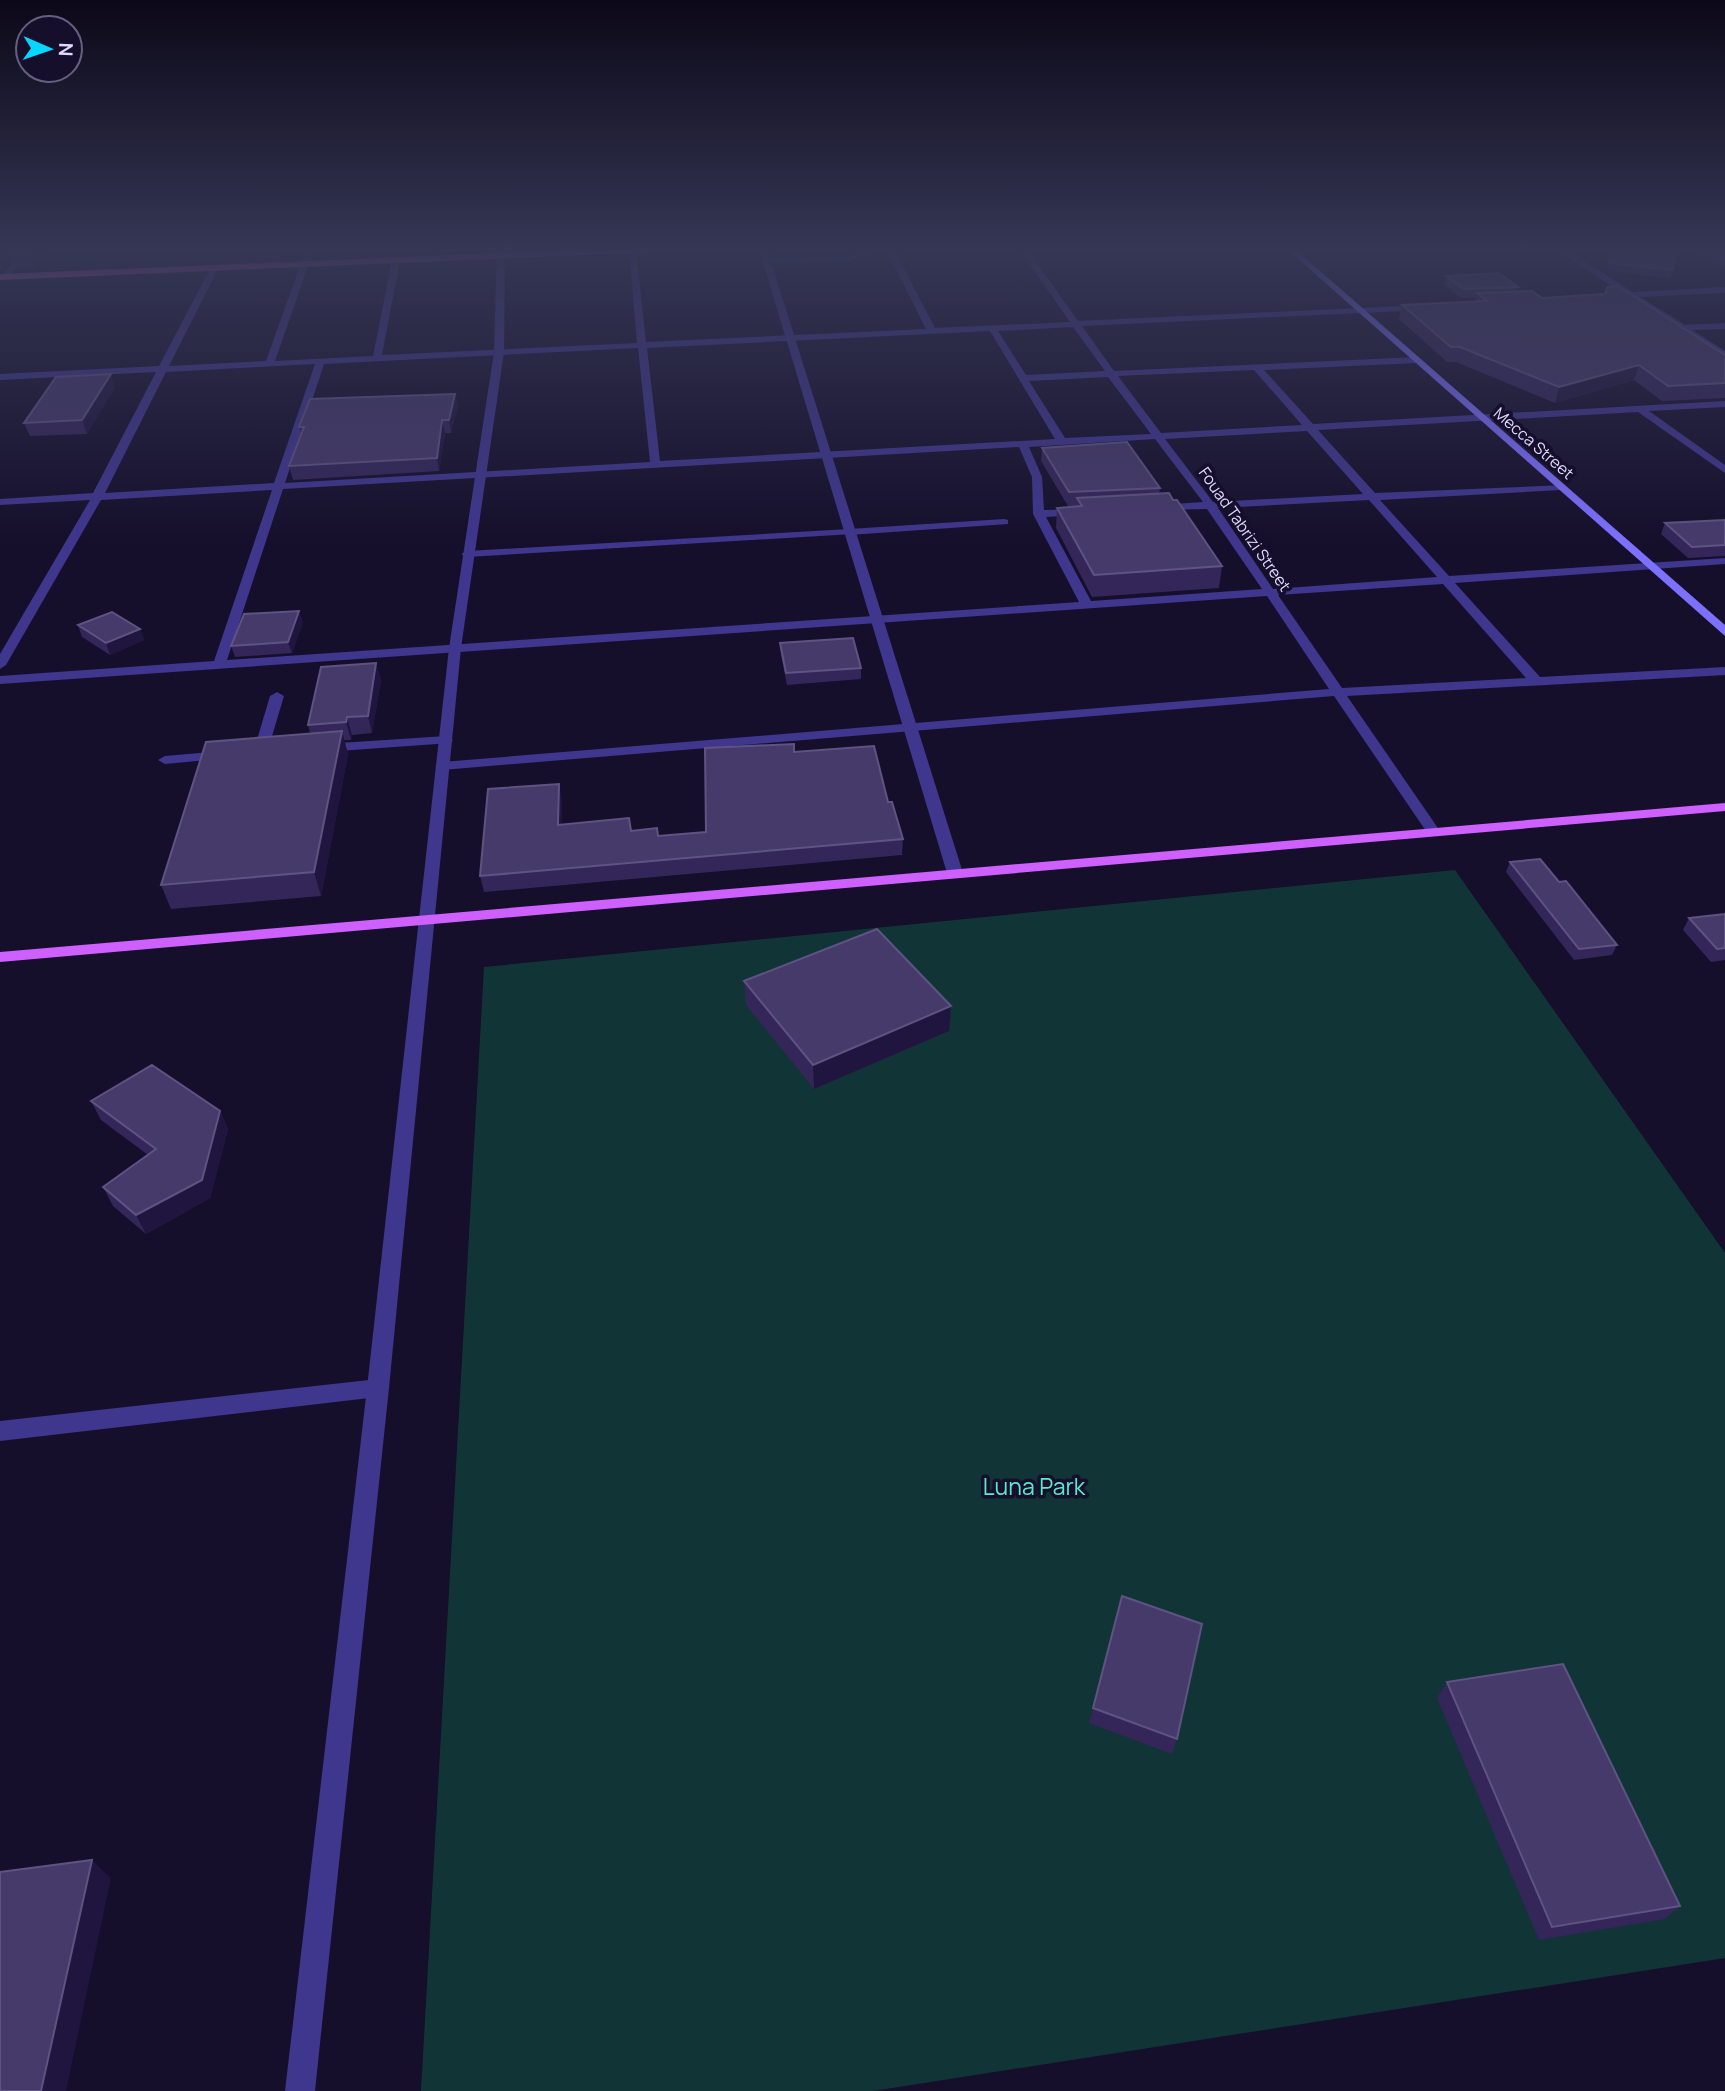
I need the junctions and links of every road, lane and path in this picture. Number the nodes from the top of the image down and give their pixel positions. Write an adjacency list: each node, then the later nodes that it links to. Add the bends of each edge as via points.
1 (172, 347): 17 (street)
2 (276, 347): 15 (street)
3 (378, 347): 12 (street)
4 (499, 347): 11 (street)
5 (611, 347): 11 (street)
6 (644, 347): 29 (street)
7 (794, 347): 28 (street)
8 (1004, 347): 20 (street)
9 (1092, 347): 18 (street, Fouad Tabrizi Street)
10 (1402, 347): 14 (main road, Mecca Street)
11 (499, 352): 12 (street); 31 (street)
12 (376, 358): 13 (street)
13 (321, 360): 15 (street); 32 (street)
14 (1417, 360): 16 (street); 23 (main road, Mecca Street)
15 (270, 363): 17 (street)
16 (1258, 368): 18 (street); 24 (street)
17 (160, 369): 19 (street); 35 (street)
18 (1111, 374): 20 (street); 25 (street, Fouad Tabrizi Street)
19 (0, 377)
20 (1023, 377): 26 (street)
21 (1725, 404): 22 (street)
22 (1640, 409): 23 (street); 30 (street)
23 (1482, 419): 24 (street); 33 (main road, Mecca Street)
24 (1310, 428): 25 (street); 34 (street)
25 (1160, 436): 26 (street); 37 (street, Fouad Tabrizi Street)
26 (1062, 442): 27 (street)
27 (1023, 445): 28 (street); 40 (street, via 1037,477)
28 (827, 455): 29 (street); 42 (street)
29 (654, 464): 31 (street)
30 (1725, 470)
31 (480, 473): 32 (street); 43 (street)
32 (278, 487): 35 (street); 53 (street)
33 (1561, 487): 34 (street); 45 (main road, Mecca Street)
34 (1371, 496): 37 (street); 46 (street)
35 (97, 497): 36 (street); 52 (street)
36 (0, 502)
37 (1211, 506): 38 (street); 47 (street, Fouad Tabrizi Street)
38 (1145, 509)
39 (1092, 511): 40 (street)
40 (1039, 514): 48 (street)
41 (1004, 522): 42 (street)
42 (849, 532): 43 (street); 49 (street)
43 (467, 554): 51 (street)
44 (1725, 561): 45 (street)
45 (1649, 566): 46 (street); 50 (main road, Mecca Street)
46 (1449, 579): 47 (street); 56 (street)
47 (1270, 593): 48 (street); 57 (street, Fouad Tabrizi Street)
48 (1087, 605): 49 (street)
49 (874, 620): 51 (street); 59 (street)
50 (1725, 632)
51 (455, 648): 53 (street); 60 (street)
52 (0, 665)
53 (219, 665): 55 (street)
54 (1725, 671): 56 (street)
55 (0, 680)
56 (1535, 680): 57 (street)
57 (1339, 692): 59 (street); 65 (street, Fouad Tabrizi Street)
58 (276, 696): 62 (street, via 253,753)
59 (908, 727): 63 (street); 66 (street)
60 (446, 740): 61 (street); 63 (street)
61 (313, 749)
62 (165, 760)
63 (442, 766): 67 (street)
64 (1725, 807): 65 (main road)
65 (1433, 831): 66 (main road)
66 (955, 873): 67 (main road)
67 (427, 919): 68 (main road); 69 (street)
68 (0, 957)
69 (378, 1388): 70 (street); 71 (street)
70 (0, 1430)
71 (300, 2091)

